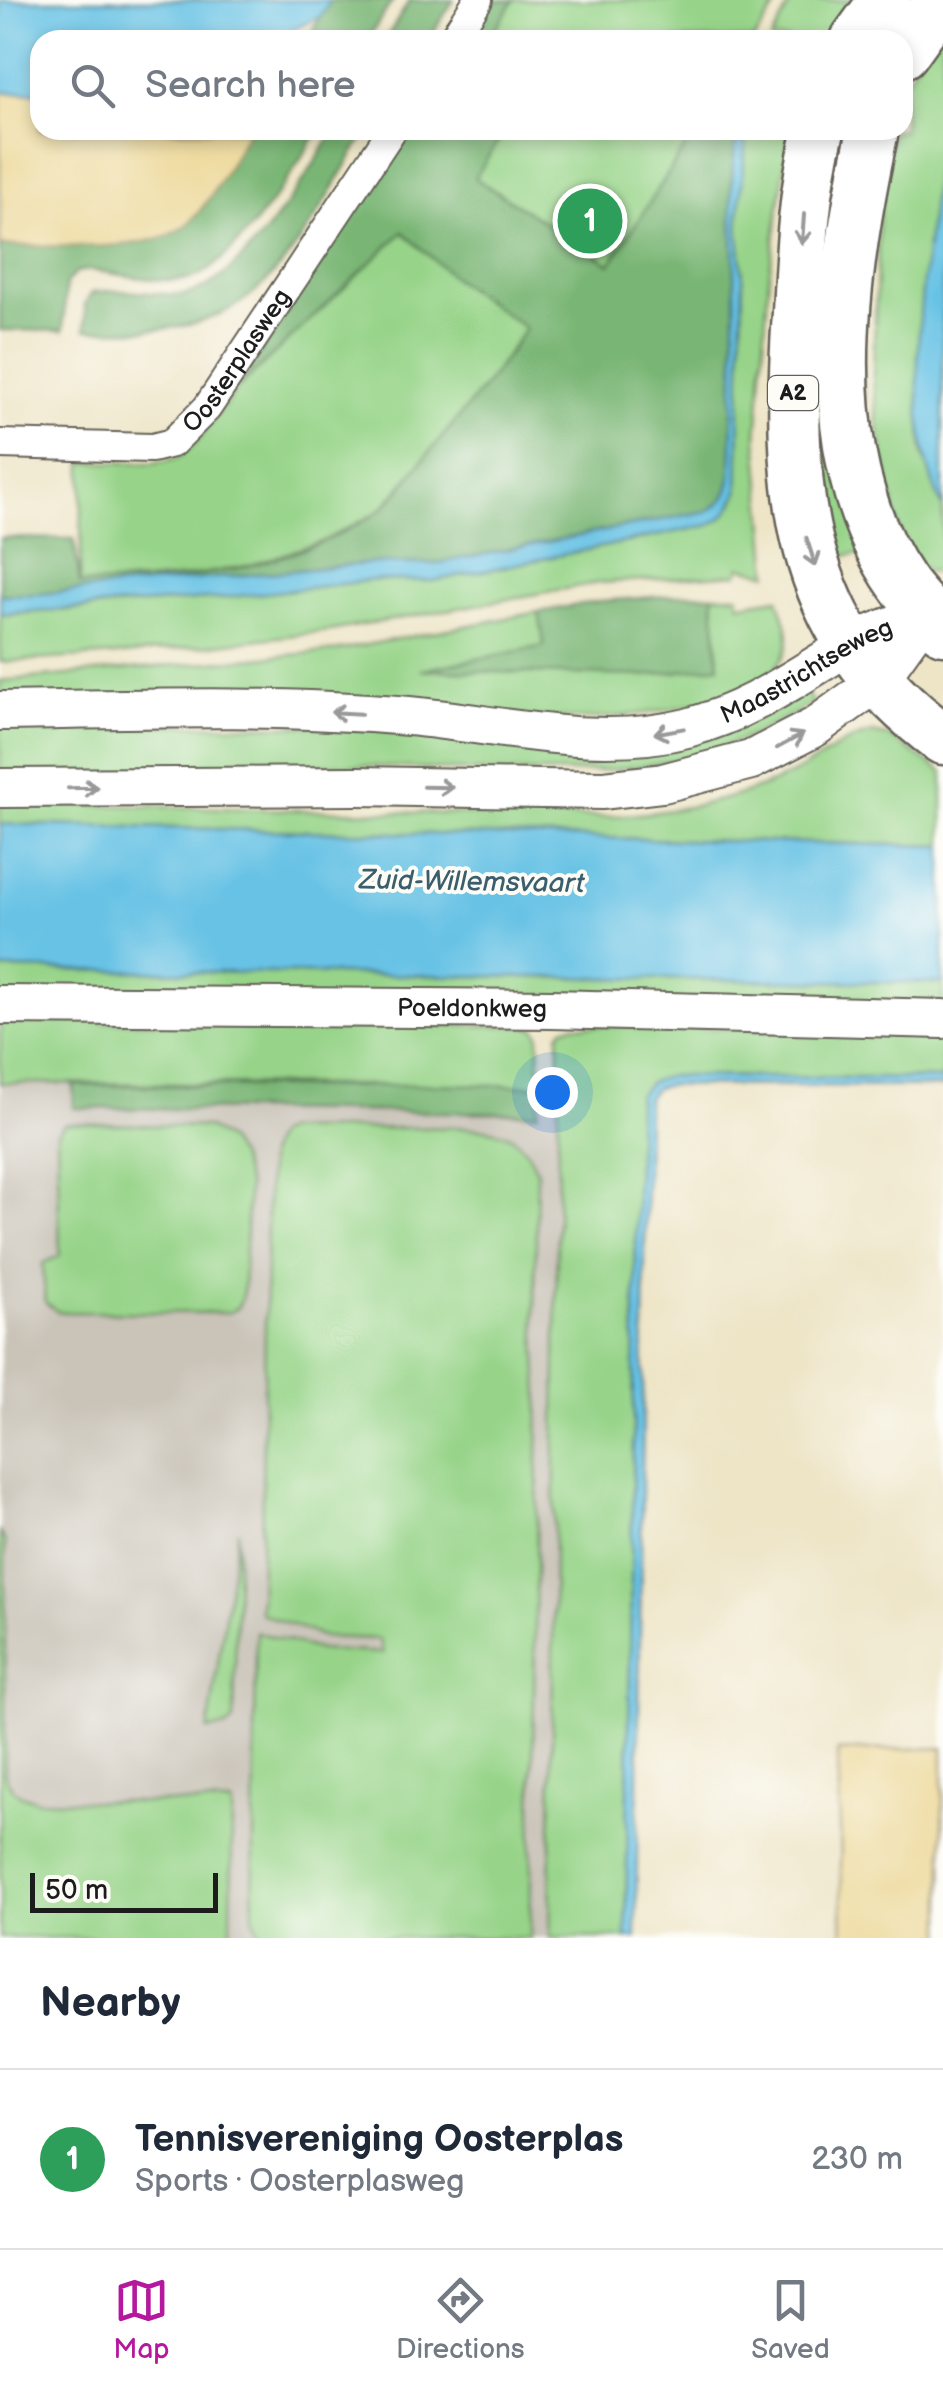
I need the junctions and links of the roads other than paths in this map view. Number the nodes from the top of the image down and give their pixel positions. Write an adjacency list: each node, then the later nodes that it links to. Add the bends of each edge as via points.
1 (478, 0): 4 (street)
2 (886, 0): 5 (highway)
3 (941, 0): 6 (highway)
4 (458, 30)
5 (864, 30)
6 (913, 39)
7 (385, 140): 10 (street, Oosterplasweg, via 208,408 172,444)
8 (817, 140): 12 (highway, A2, one-way to 12, via 803,221 794,462 810,554)
9 (872, 140): 11 (highway, A2, via 846,311 846,422 868,516 892,567)
10 (0, 444)
11 (935, 620): 12 (main road, Maastrichtseweg)
12 (864, 664): 13 (main road, Maastrichtseweg, one-way to 13, via 794,683 687,728 644,735 569,736 332,712); 14 (highway); 15 (main road, Maastrichtseweg, one-way to 12, via 632,787 750,760 815,727)
13 (0, 711)
14 (943, 739)
15 (0, 788)
16 (0, 1005): 17 (main road, Poeldonkweg)
17 (943, 1018)

